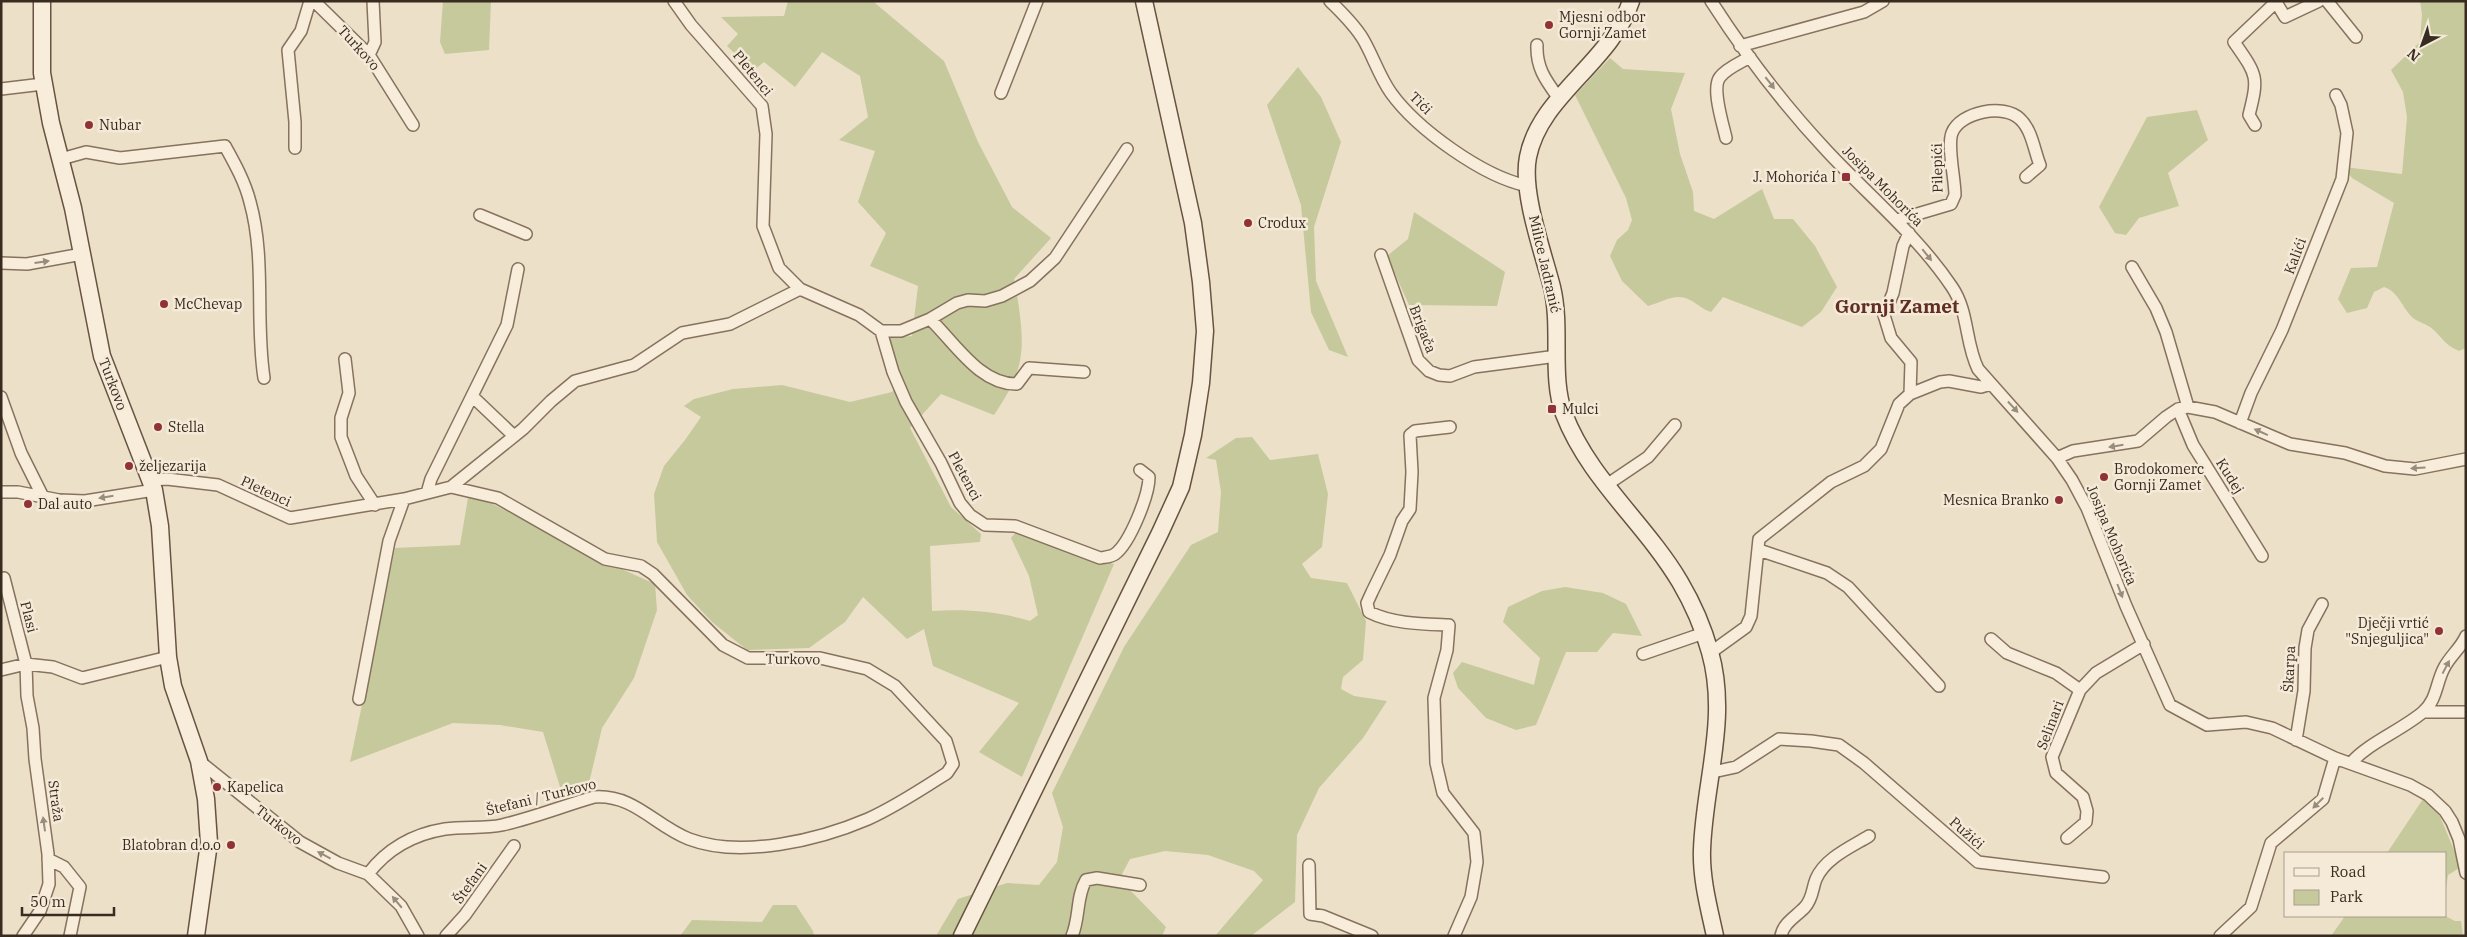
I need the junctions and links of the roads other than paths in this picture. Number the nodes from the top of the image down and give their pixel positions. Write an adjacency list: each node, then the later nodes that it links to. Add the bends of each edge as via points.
1 (42, 1): 20 (main road, Turkovo)
2 (310, 1): 28 (street, via 302,31 288,50)
3 (314, 1): 18 (street, Turkovo)
4 (372, 1): 18 (street, via 375,42)
5 (674, 1): 42 (street, Pletenci, via 762,106 766,134 763,226 779,268)
6 (1037, 1): 22 (street)
7 (1144, 1): 108 (main road, via 1193,223 1201,282 1205,331 1193,436 1180,488 1156,541)
8 (1330, 1): 32 (street, Tići, via 1353,25 1391,93 1416,121 1474,163 1506,180)
9 (1631, 1): 24 (main road, Milice Jadranić, via 1621,27 1609,44)
10 (1711, 1): 17 (street, Josipa Mohorića)
11 (1883, 1): 17 (street, via 1864,12)
12 (2318, 1): 14 (street, via 2285,17)
13 (2327, 1): 15 (street)
14 (2275, 2): 26 (street, via 2234,42 2252,68 2256,87 2249,115)
15 (2356, 37)
16 (1537, 45): 24 (street, via 1540,72)
17 (1740, 46): 19 (street, Josipa Mohorića)
18 (369, 54): 25 (street, Turkovo)
19 (1750, 57): 27 (street, via 1724,73 1716,87); 34 (street, Josipa Mohorića, one-way to 34, via 1827,151)
20 (44, 84): 21 (street); 30 (main road, Turkovo)
21 (1, 89)
22 (1001, 93)
23 (2336, 95): 54 (street, Kalići, via 2347,132 2342,179 2282,330)
24 (1560, 100): 32 (main road, Milice Jadranić, via 1534,137 1528,158)
25 (413, 125)
26 (2255, 125)
27 (1726, 138)
28 (295, 148)
29 (1127, 149): 43 (street, via 1055,258 1030,281 1002,296 957,303)
30 (61, 159): 37 (main road, Turkovo); 48 (street, via 86,152 120,158 225,146 240,173 258,244 259,348)
31 (2026, 177): 34 (street, Pilepići, via 2040,165 2026,126 2018,117 2004,111 1974,115 1959,122 1952,134 1955,188 1951,204)
32 (1528, 186): 45 (main road, Milice Jadranić, via 1556,304)
33 (480, 215): 36 (street)
34 (1897, 220): 35 (street, Josipa Mohorića)
35 (1909, 233): 49 (street, Josipa Mohorića, one-way to 49, via 1953,288 1966,318 1970,354); 50 (street, via 1884,315 1890,338 1911,362)
36 (526, 234)
37 (82, 254): 39 (street, one-way to 37, via 27,264); 61 (main road, Turkovo, via 102,356)
38 (1381, 255): 45 (street, Brigača, via 1418,360 1428,371 1438,376 1450,376 1474,367)
39 (1, 263)
40 (2132, 267): 53 (street, Kudej, via 2165,330)
41 (518, 269): 51 (street, via 507,325)
42 (800, 289): 44 (street, Pletenci, via 859,315); 57 (street, Pletenci, via 730,324 682,333 634,365 575,381)
43 (930, 319): 44 (street, via 901,331); 47 (street, via 951,338 969,362 1002,384 1017,384 1029,368)
44 (881, 331): 60 (street, Pletenci, via 892,372 960,503 985,525 1016,526 1100,558 1114,556 1125,545 1149,488 1149,476)
45 (1557, 356): 62 (main road, Milice Jadranić, via 1564,412)
46 (345, 358): 68 (street, via 349,393 341,418 341,437 356,476)
47 (1084, 372)
48 (264, 378)
49 (1991, 384): 50 (street, via 1982,387 1940,382); 58 (street, Josipa Mohorića, one-way to 58)
50 (1910, 394): 69 (street, via 1898,404 1881,449 1864,466 1830,482 1759,539)
51 (472, 396): 57 (street); 65 (street)
52 (1, 397): 66 (street, via 21,453)
53 (2183, 408): 54 (street, via 2215,412); 58 (street, one-way to 58, via 2138,441 2073,451); 70 (street, Kudej, via 2193,445)
54 (2240, 423): 59 (street, one-way to 54, via 2415,469 2385,466 2345,453 2290,444)
55 (1675, 425): 62 (street, via 1648,457)
56 (1450, 426): 111 (street, via 1415,431 1410,435 1410,509 1398,528 1390,555 1367,603 1369,612 1379,618 1449,625 1448,650 1434,698 1436,764 1443,793 1474,833 1477,862 1471,897)
57 (514, 436): 63 (street, Pletenci)
58 (2057, 458): 77 (street, Josipa Mohorića, one-way to 77, via 2087,508)
59 (2466, 459)
60 (1140, 470)
61 (153, 485): 66 (street, Pletenci, one-way to 66, via 85,501 59,500); 68 (street, Pletenci, via 167,480 218,485 290,518); 80 (main road, Turkovo, via 160,526)
62 (1605, 486): 74 (main road, Milice Jadranić, via 1679,580)
63 (451, 487): 65 (street, Pletenci); 71 (street, Pletenci, via 498,498 605,559)
64 (1, 492): 66 (street, Pletenci)
65 (427, 493): 67 (street, Pletenci)
66 (42, 495)
67 (404, 499): 68 (street, Pletenci); 85 (street, via 389,541)
68 (375, 505)
69 (1759, 550): 78 (street, via 1751,616 1746,627); 83 (street, via 1827,573 1848,586)
70 (2262, 556)
71 (641, 566): 92 (street, Turkovo, via 653,574 723,645 748,658 820,658 867,670 895,686 946,741 953,764)
72 (4, 578): 81 (street, Plasi)
73 (2322, 604): 88 (street, Škarpa, via 2308,630 2304,692)
74 (1704, 633): 78 (main road, Milice Jadranić); 79 (street)
75 (2466, 636): 86 (street, one-way to 75, via 2432,702 2444,667)
76 (1991, 639): 84 (street, Selinari, via 2007,653 2056,673)
77 (2144, 644): 84 (street, Selinari, via 2096,673); 88 (street, Josipa Mohorića, via 2170,705 2185,715 2207,725 2246,722 2272,728)
78 (1710, 653): 93 (main road, Milice Jadranić, via 1718,708)
79 (1643, 654)
80 (168, 657): 81 (street, via 82,678 53,667); 90 (main road, Turkovo, via 173,686)
81 (26, 664): 82 (street); 97 (street, Straža, one-way to 81, via 34,728 27,696)
82 (1, 670)
83 (1939, 686)
84 (2080, 690): 95 (street, Selinari, via 2052,757 2056,773 2083,797 2087,811 2086,822)
85 (359, 699)
86 (2423, 712): 87 (street); 91 (street, via 2359,753)
87 (2466, 712)
88 (2296, 740): 89 (street, Josipa Mohorića)
89 (2336, 758): 91 (street, Josipa Mohorića); 114 (street, one-way to 114, via 2323,799 2272,843 2251,907)
90 (199, 761): 100 (street, Turkovo, one-way to 90, via 338,863 300,842); 105 (main road, Turkovo, via 209,843)
91 (2351, 763): 99 (street, Josipa Mohorića, via 2410,785 2428,795 2445,811 2459,839)
92 (947, 772): 100 (street, Štefani / Turkovo, via 869,818 828,833 785,843 717,847 689,839 629,804 609,796 594,797 501,825 446,829 416,837 389,852)
93 (1712, 772): 101 (street, Pužići, via 1736,766 1779,739 1839,745 1978,862); 112 (main road, Milice Jadranić, via 1702,851 1705,891)
94 (1869, 836): 113 (street, via 1825,864 1806,906 1782,929)
95 (2066, 838)
96 (514, 846): 107 (street, Štefani)
97 (48, 859): 103 (street, Straža, via 49,884 40,911); 104 (street, via 64,867 80,887)
98 (1309, 865): 110 (street, via 1310,914)
99 (2466, 873)
100 (368, 874): 106 (street, one-way to 100, via 401,906)
101 (2103, 877)
102 (1140, 885): 109 (street, via 1097,878 1086,880 1080,891 1078,922)
103 (23, 936)
104 (70, 936)
105 (196, 936)
106 (418, 936)
107 (446, 936)
108 (962, 936)
109 (1072, 936)
110 (1372, 936)
111 (1454, 936)
112 (1715, 936)
113 (1781, 936)
114 (2220, 936)

